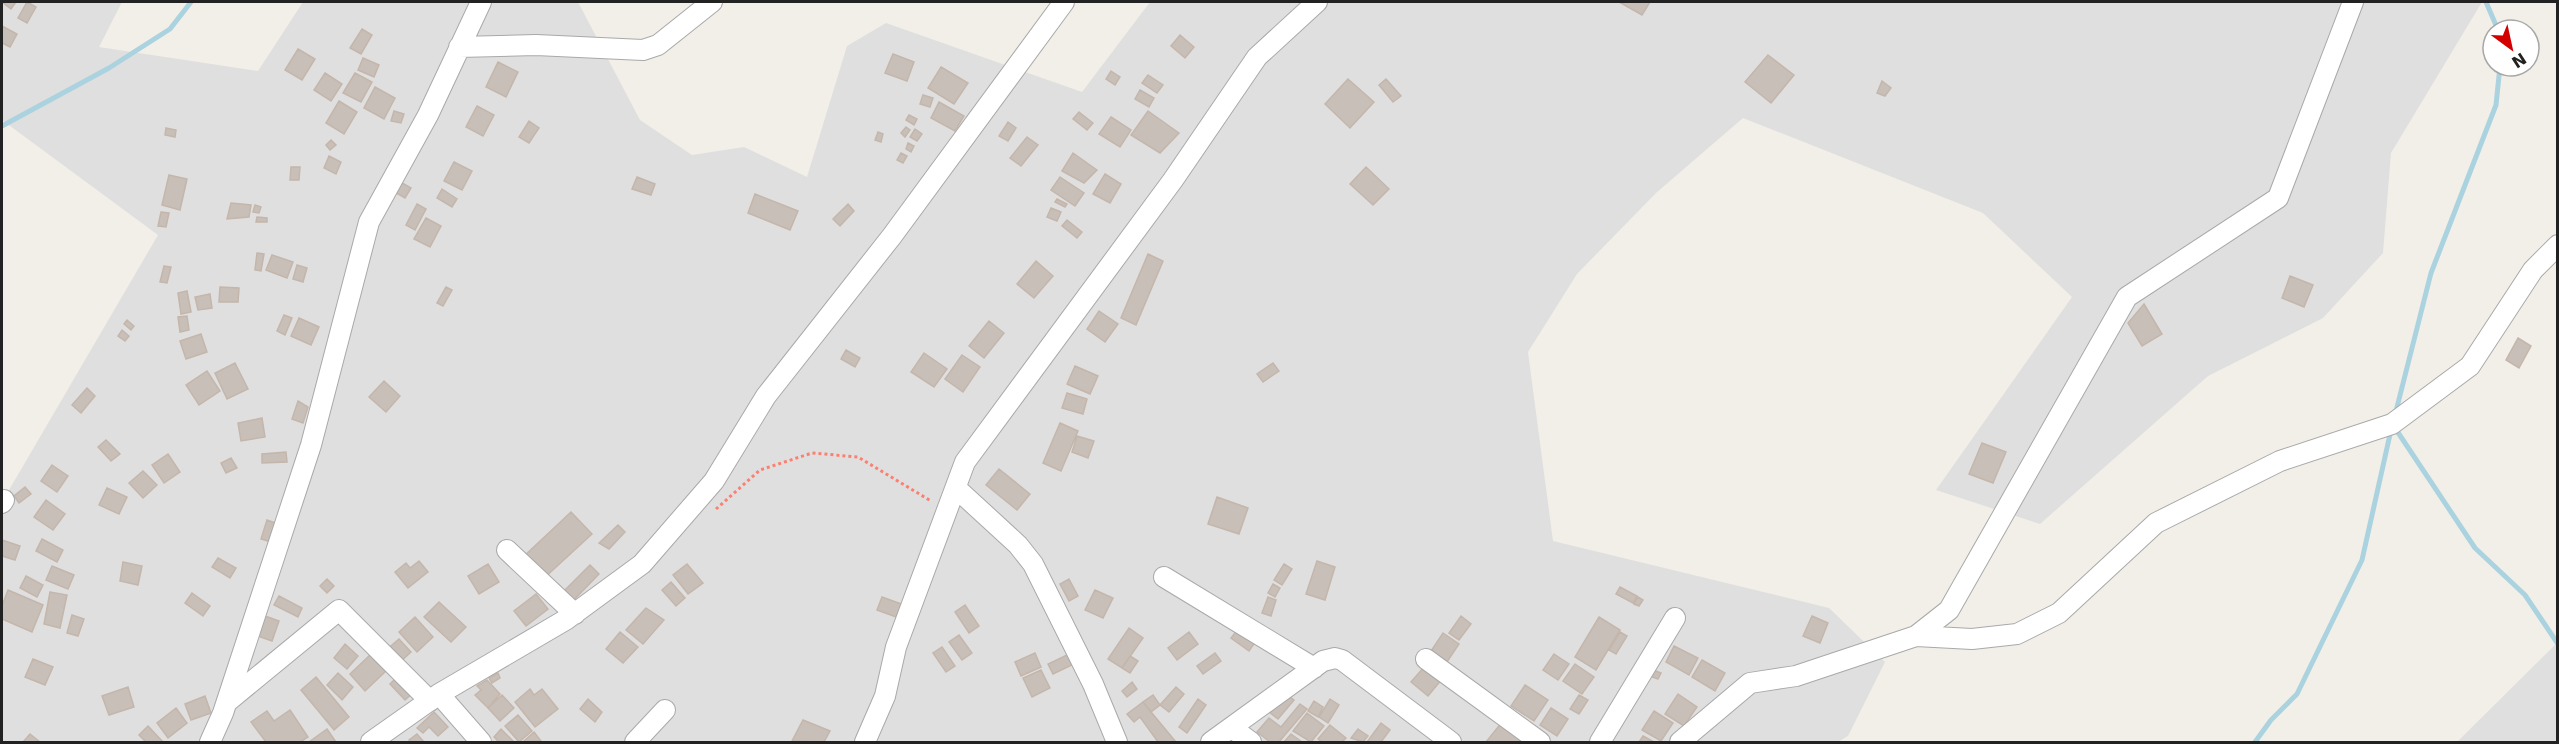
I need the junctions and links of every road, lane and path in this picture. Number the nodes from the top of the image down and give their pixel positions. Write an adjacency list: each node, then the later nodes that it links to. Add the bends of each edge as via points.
1 (481, 2): 6 (street)
2 (712, 2): 6 (street, via 658,45 643,51 536,45)
3 (1064, 2): 13 (street, via 892,236 766,396 714,481 642,564)
4 (1317, 2): 8 (street, via 1257,57 1166,189 971,453)
5 (2354, 2): 15 (street, via 2278,198 2127,297 1949,610)
6 (459, 47): 19 (street, via 428,115 369,222 311,445)
7 (2558, 245): 15 (street, via 2533,270 2470,366 2392,424 2280,461 2156,523 2059,613 2017,634 1972,639)
8 (956, 488): 9 (street); 27 (street, via 1033,564 1093,684)
9 (946, 510): 10 (path, via 858,457 812,453 760,470); 26 (street)
10 (712, 512)
11 (507, 550): 13 (street)
12 (1164, 577): 17 (street)
13 (575, 614): 18 (street)
14 (1675, 618): 32 (street)
15 (1916, 636): 33 (street, via 1796,676 1750,683)
16 (1426, 659): 31 (street)
17 (1314, 668): 21 (street); 30 (street, via 1330,658 1342,660)
18 (434, 698): 19 (street, via 339,610); 22 (street); 24 (street)
19 (227, 702): 23 (street)
20 (665, 710): 25 (street)
21 (1232, 728): 28 (street); 29 (street)
22 (379, 740)
23 (210, 742)
24 (481, 742)
25 (635, 742)
26 (866, 742)
27 (1117, 742)
28 (1211, 742)
29 (1251, 742)
30 (1451, 742)
31 (1540, 742)
32 (1600, 742)
33 (1680, 742)

